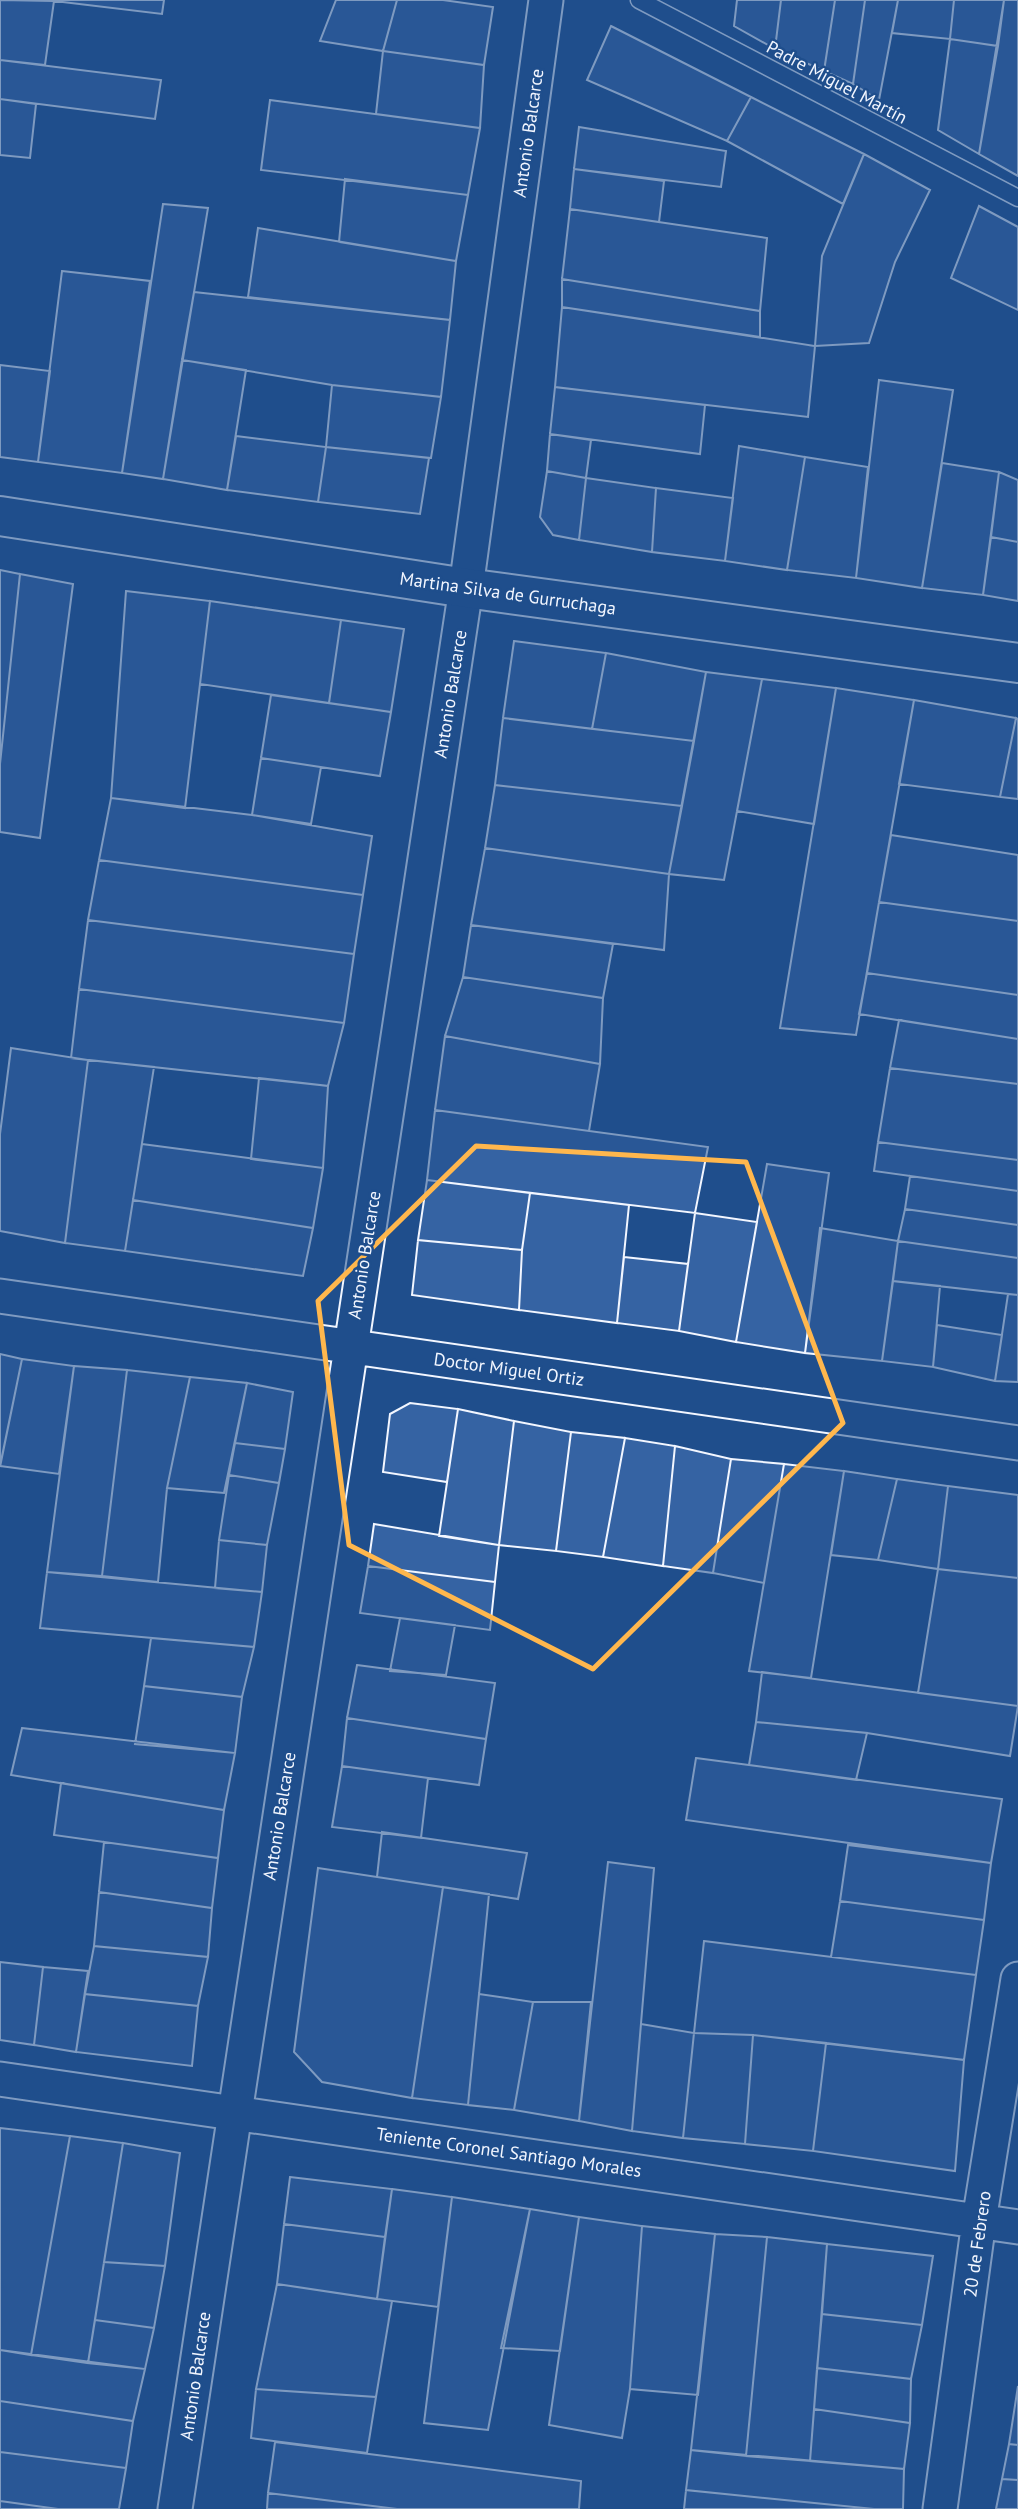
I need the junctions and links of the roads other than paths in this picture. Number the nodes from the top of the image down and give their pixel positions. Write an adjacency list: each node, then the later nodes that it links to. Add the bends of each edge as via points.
1 (546, 0): 5 (street, Antonio Balcarce)
2 (639, 0): 3 (lane, Padre Miguel Martín)
3 (1018, 198)
4 (0, 516): 5 (street, Martina Silva de Gurruchaga)
5 (466, 588): 6 (street, Martina Silva de Gurruchaga); 8 (street, Antonio Balcarce)
6 (1018, 663)
7 (0, 1296): 8 (street, Doctor Miguel Ortiz)
8 (349, 1346): 9 (street, Doctor Miguel Ortiz); 12 (street, Antonio Balcarce)
9 (1018, 1443)
10 (1018, 1979): 13 (street, 20 de Febrero)
11 (0, 2079): 12 (street, Teniente Coronel Santiago Morales)
12 (234, 2112): 13 (street, Teniente Coronel Santiago Morales); 15 (street, Antonio Balcarce)
13 (979, 2221): 14 (street, Teniente Coronel Santiago Morales); 16 (street, 20 de Febrero)
14 (1018, 2227)
15 (175, 2509)
16 (940, 2509)

